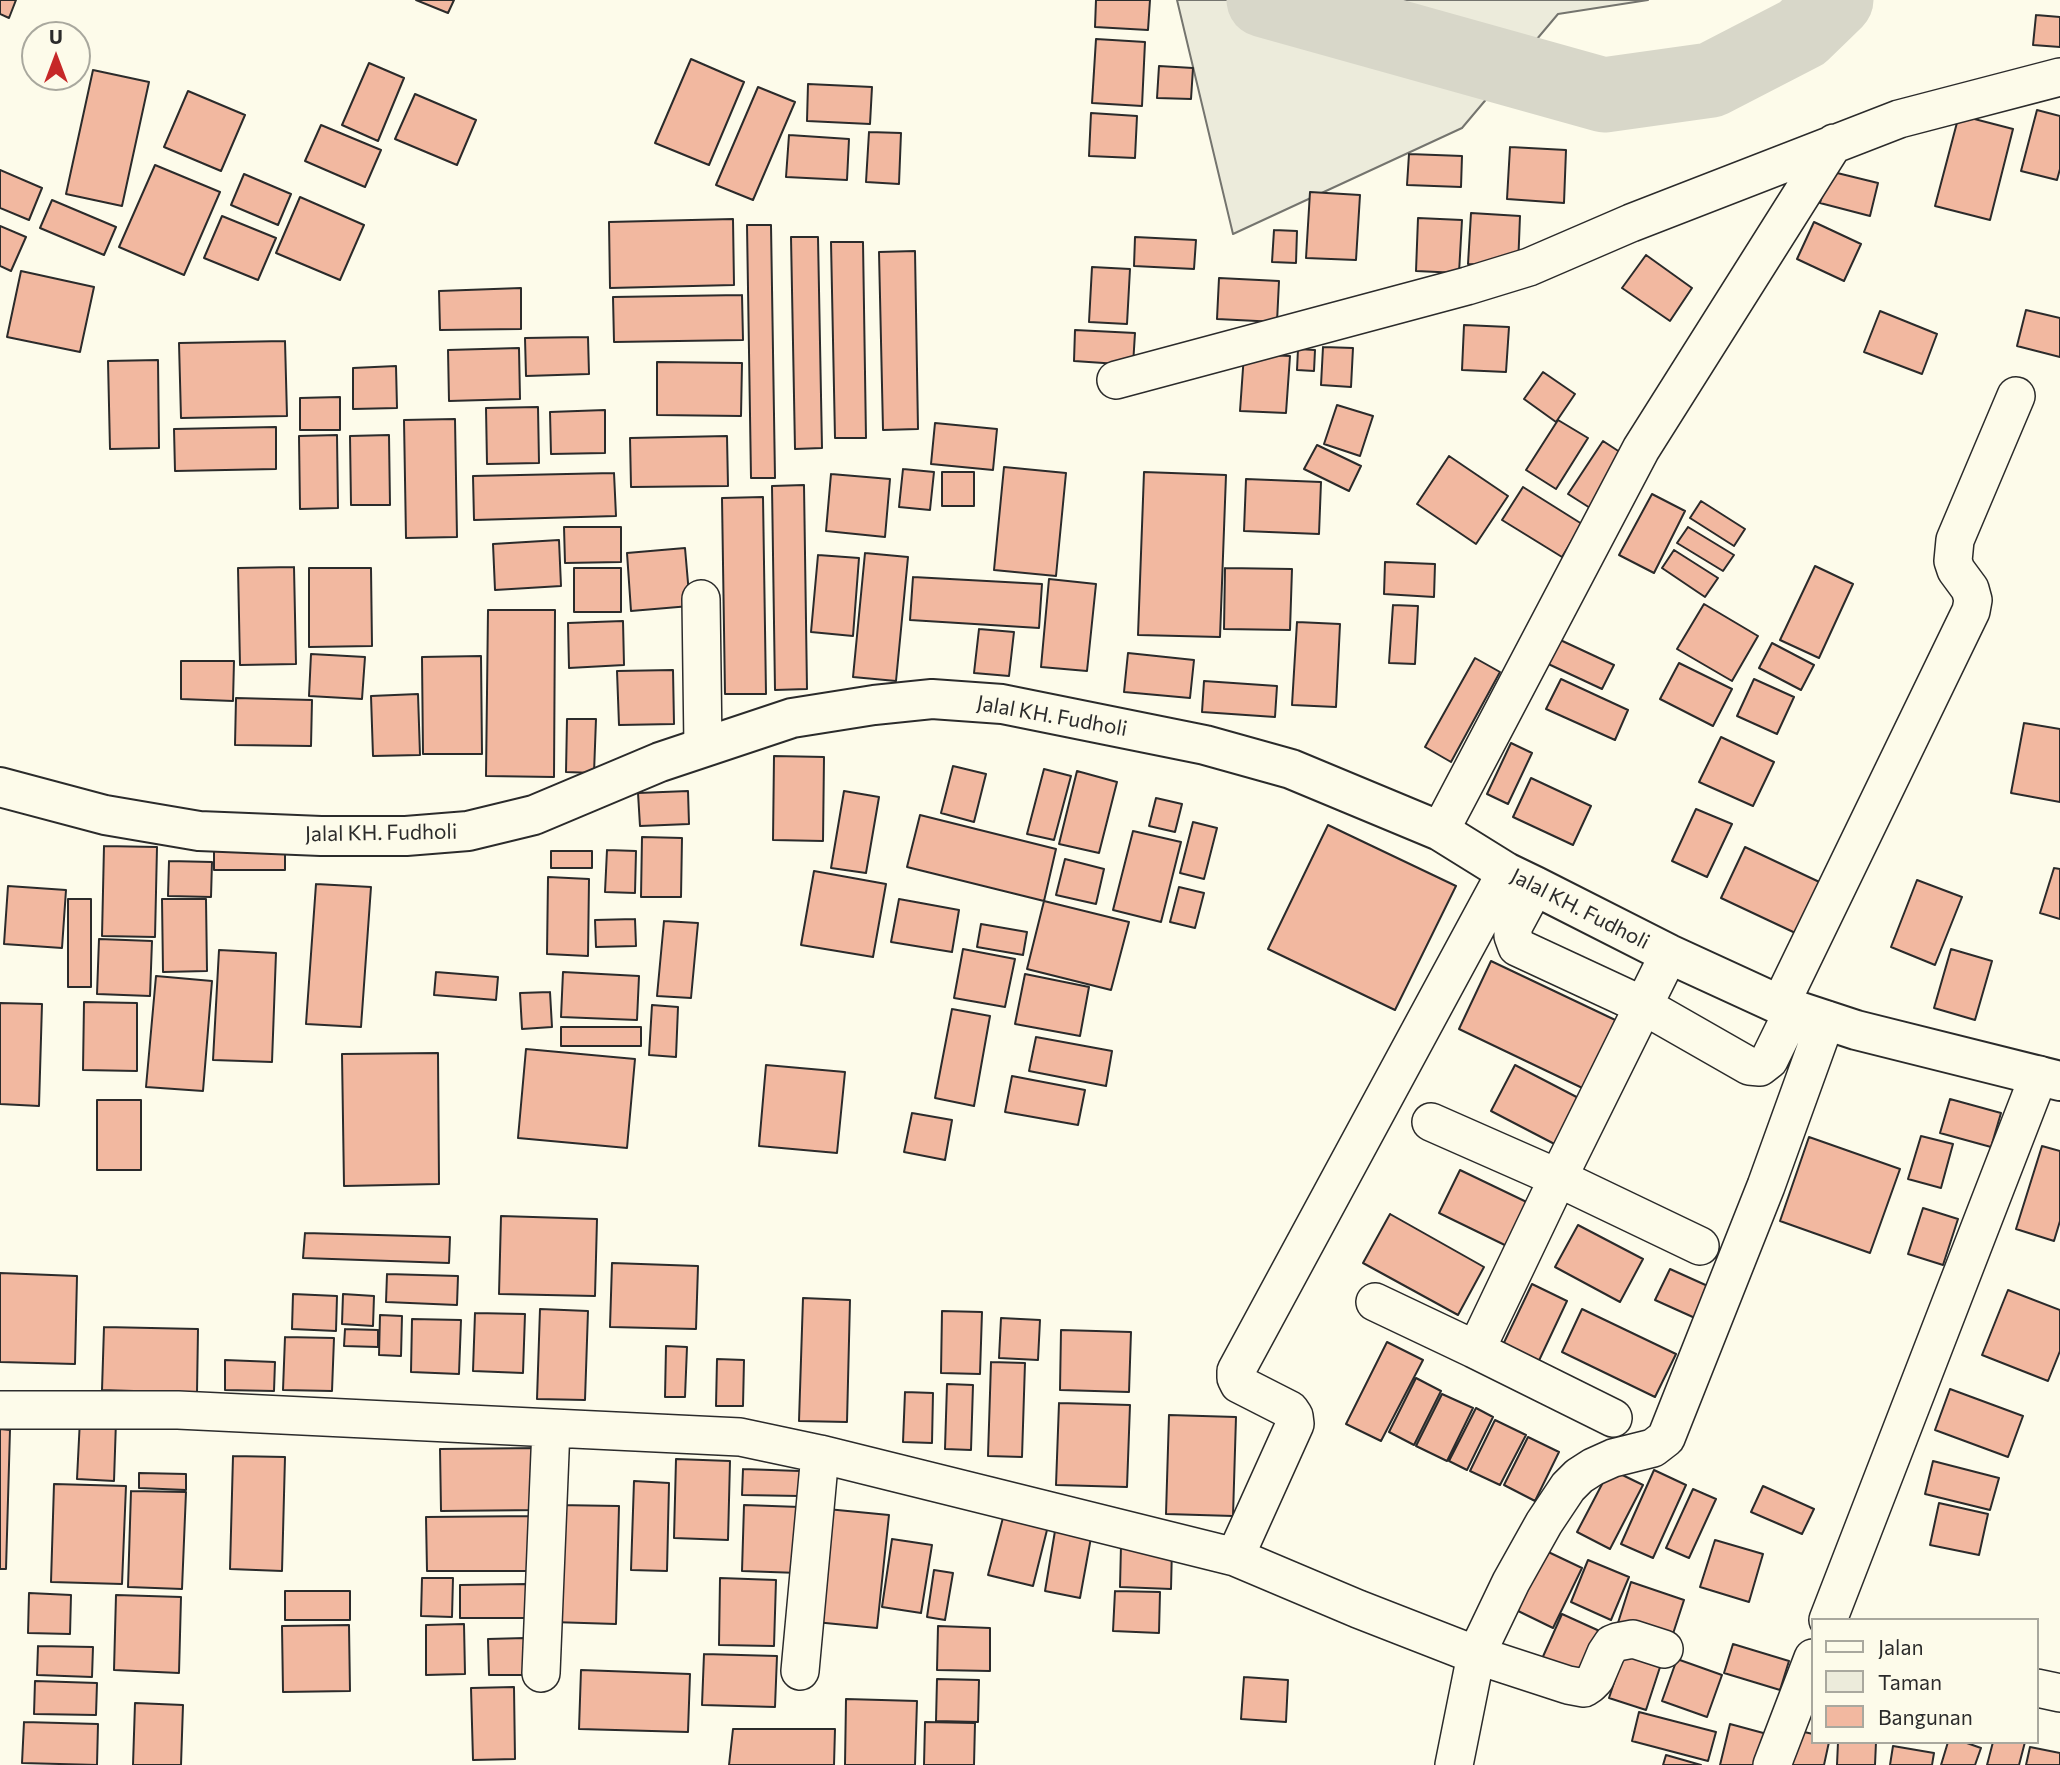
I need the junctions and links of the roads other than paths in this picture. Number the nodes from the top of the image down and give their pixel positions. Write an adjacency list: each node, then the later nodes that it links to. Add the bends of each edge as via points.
1 (2060, 76): 2 (street, via 1899,119)
2 (1834, 143): 3 (street, via 1529,267); 8 (street, via 1642,449)
3 (1115, 380)
4 (2016, 396): 12 (street, via 1955,540 1953,561 1970,589 1971,611)
5 (701, 599): 6 (street)
6 (703, 747): 7 (main road, Jalal KH. Fudholi, via 534,816 468,831 406,836 199,831 105,815); 8 (main road, Jalal KH. Fudholi, via 792,718 874,705 932,699 1002,704 1205,745 1291,769)
7 (0, 787)
8 (1440, 831): 9 (main road, Jalal KH. Fudholi)
9 (1521, 879): 10 (main road, Jalal KH. Fudholi); 11 (street, via 1513,927 1517,947); 23 (street, via 1236,1371 1239,1384 1290,1410 1295,1424)
10 (1669, 954): 11 (street); 12 (main road, Jalal KH. Fudholi)
11 (1644, 1006): 12 (street, via 1749,1066 1760,1067); 15 (street)
12 (1800, 1011): 13 (main road, Jalal KH. Fudholi, via 1856,1030); 26 (street, via 1766,1185 1666,1438 1653,1448 1592,1467 1569,1487 1544,1522)
13 (2050, 1078): 24 (street)
14 (1432, 1122): 15 (street)
15 (1558, 1178): 16 (street); 18 (street)
16 (1700, 1246)
17 (1375, 1302): 18 (street)
18 (1474, 1349): 20 (street)
19 (0, 1410): 21 (street, via 178,1410)
20 (1612, 1418)
21 (551, 1428): 22 (street, via 740,1437); 29 (street)
22 (820, 1454): 23 (street); 28 (street)
23 (1235, 1557): 26 (street)
24 (1829, 1618)
25 (1664, 1649): 26 (street, via 1633,1639 1612,1644 1595,1679 1584,1688)
26 (1476, 1655): 32 (street)
27 (1812, 1661): 33 (street)
28 (800, 1671)
29 (541, 1672)
30 (2039, 1688): 31 (street)
31 (2060, 1693)
32 (1454, 1765)
33 (1772, 1765)

